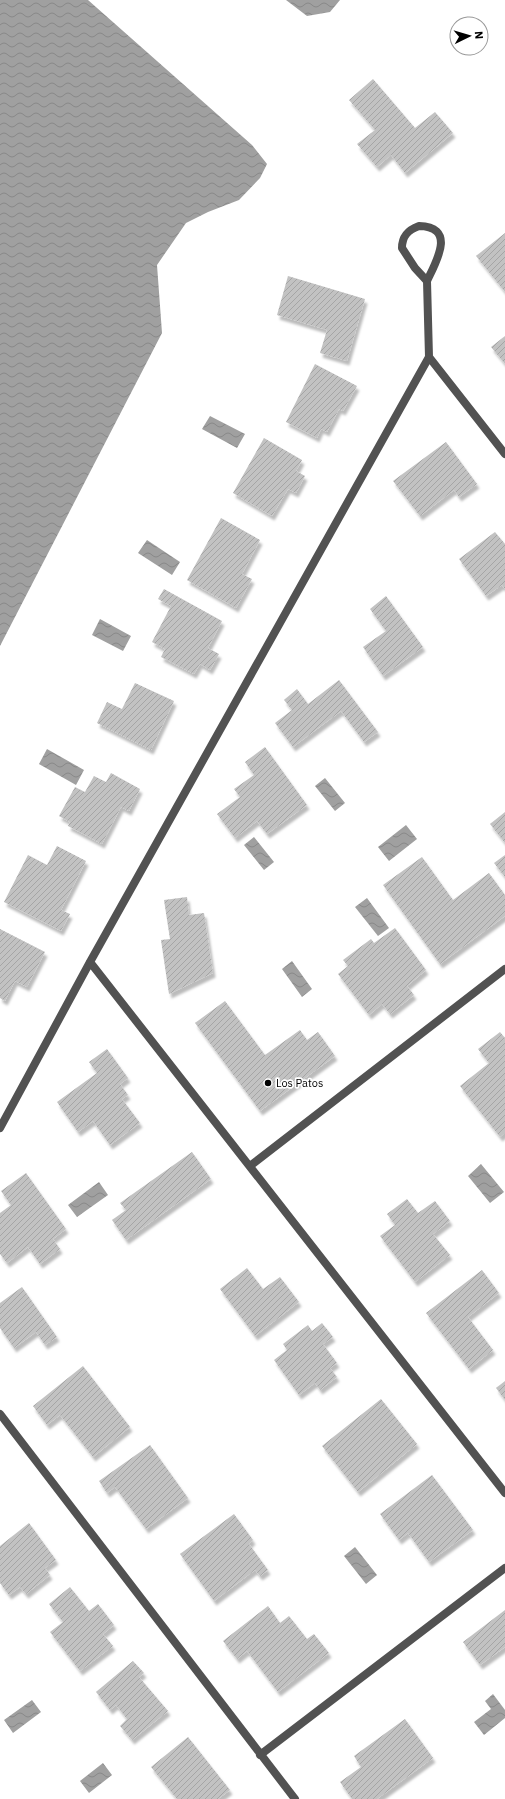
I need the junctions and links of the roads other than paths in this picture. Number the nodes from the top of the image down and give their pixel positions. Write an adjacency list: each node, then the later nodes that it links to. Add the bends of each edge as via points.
1 (427, 281): 1 (street, via 442,243 437,232 419,226 408,231 402,248); 2 (street)
2 (429, 357): 3 (street); 4 (street)
3 (505, 454)
4 (90, 962): 6 (street); 7 (street)
5 (505, 969): 7 (street)
6 (0, 1128)
7 (250, 1166): 9 (street)
8 (0, 1414): 11 (street)
9 (505, 1493)
10 (505, 1568): 11 (street)
11 (260, 1755): 12 (street)
12 (295, 1799)

